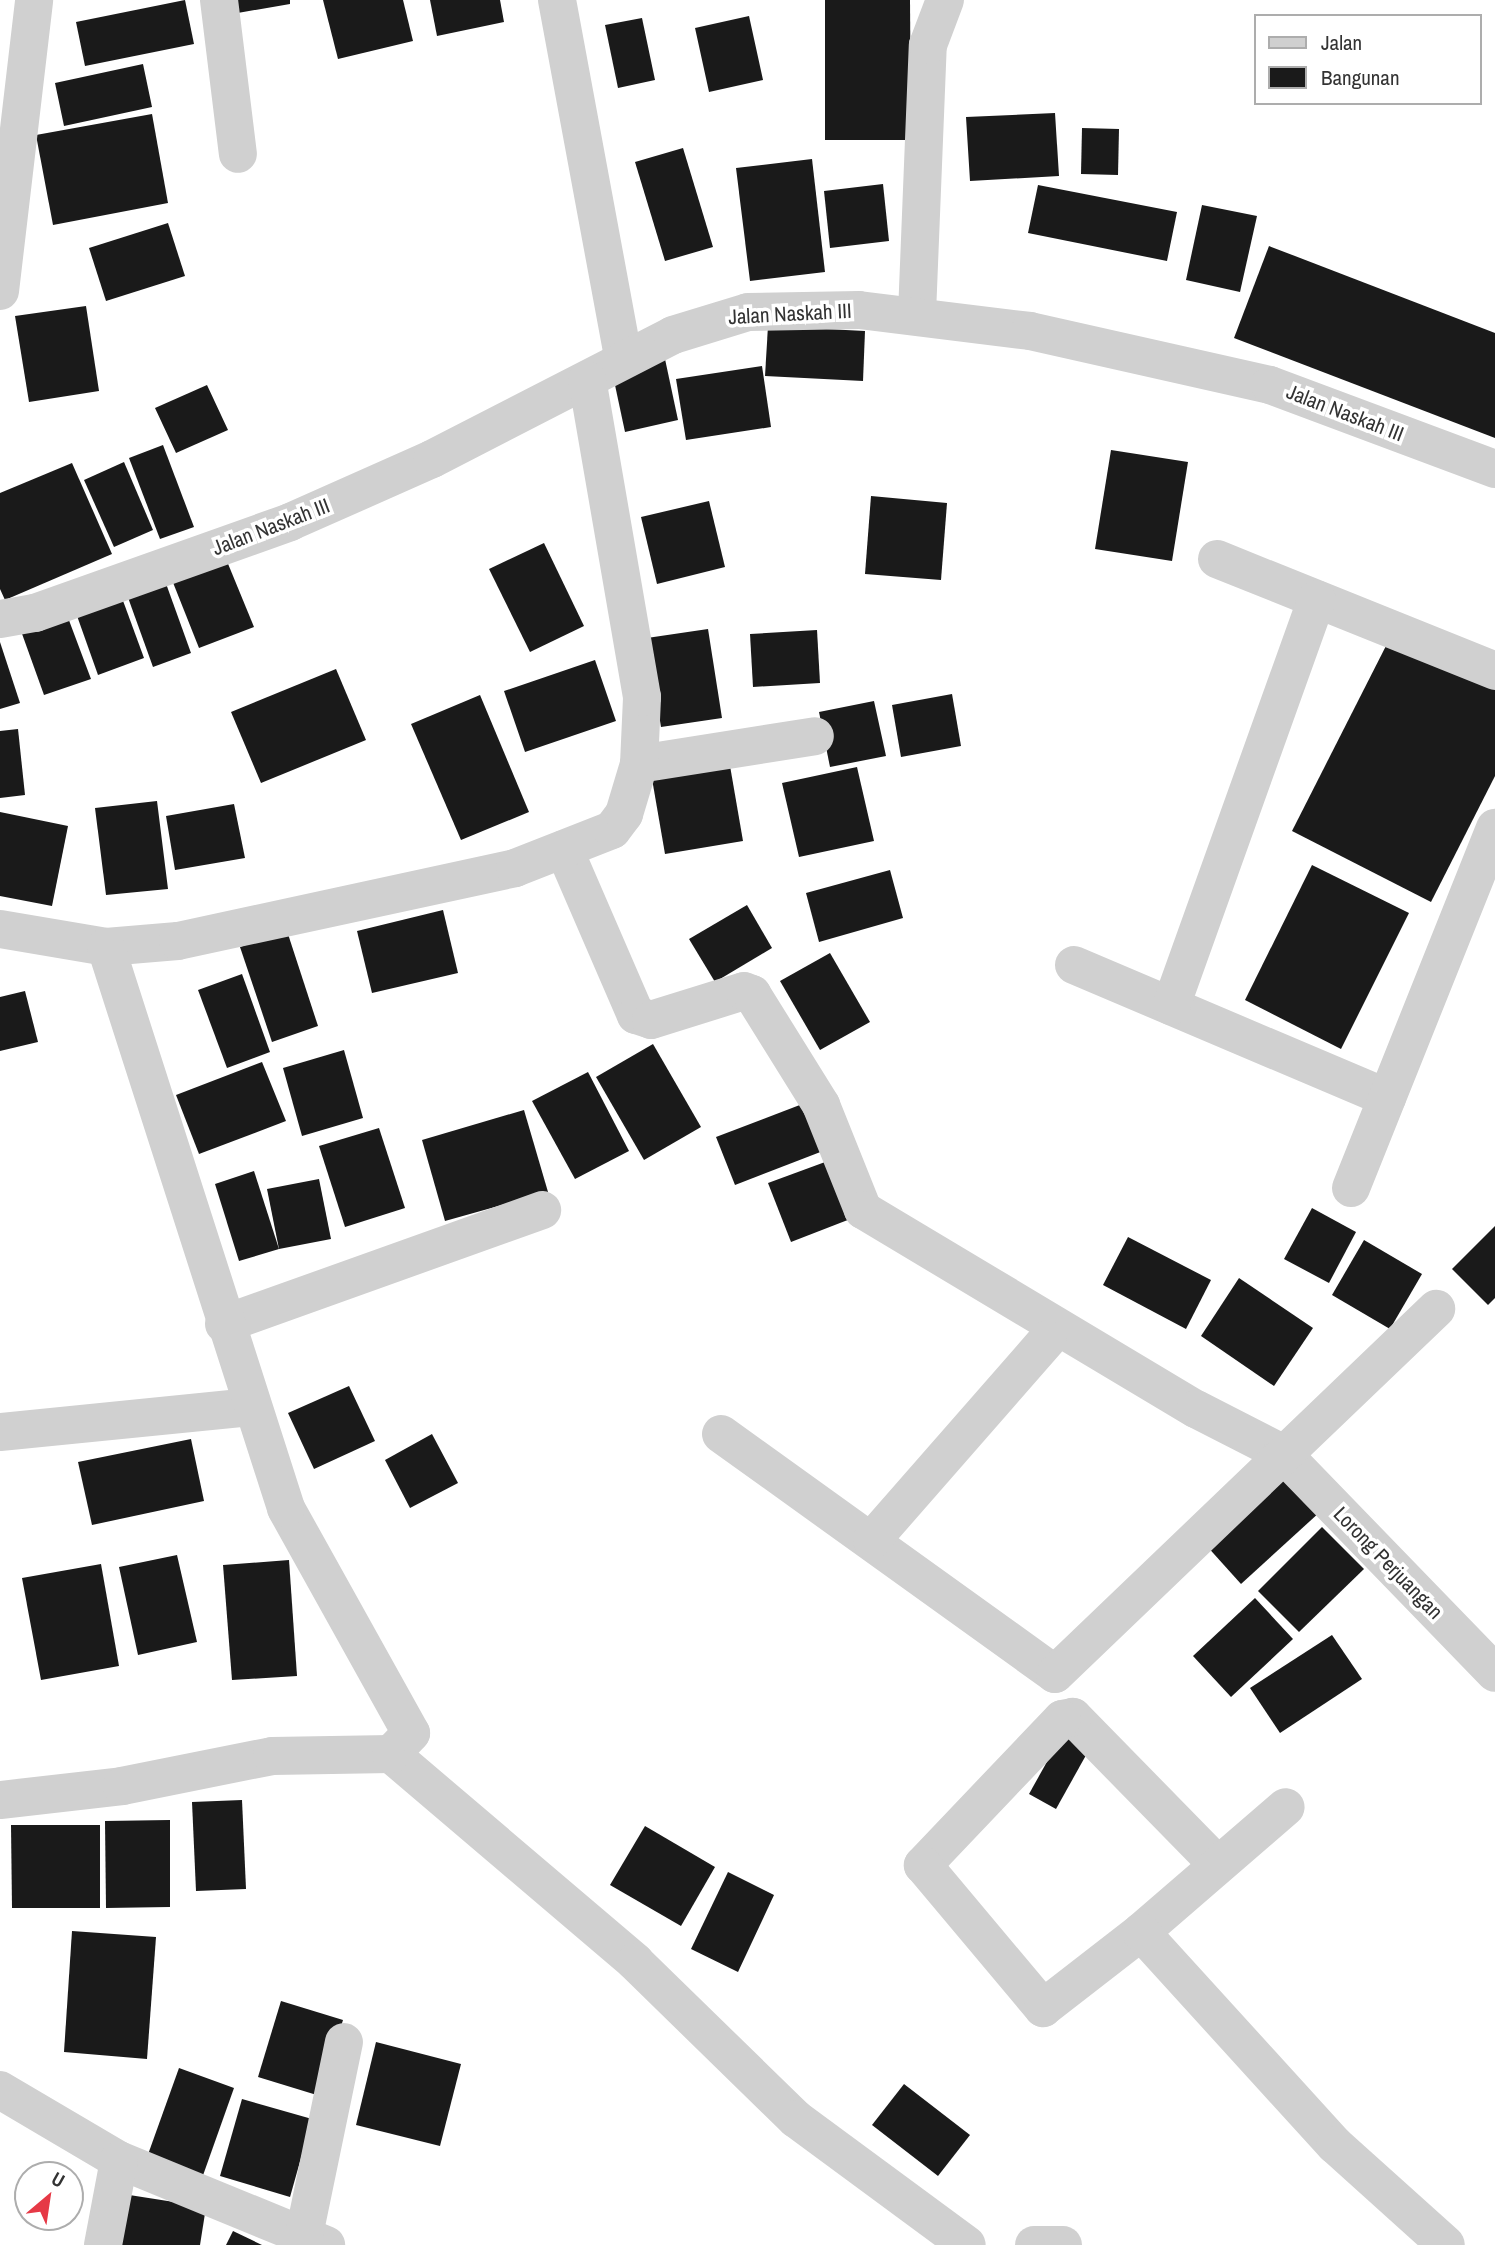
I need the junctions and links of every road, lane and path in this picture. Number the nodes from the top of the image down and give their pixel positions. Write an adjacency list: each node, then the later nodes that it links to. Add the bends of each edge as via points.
1 (34, 0): 5 (street)
2 (219, 0): 6 (street)
3 (557, 0): 9 (street)
4 (945, 0): 8 (street, via 928,45)
5 (11, 98): 7 (street)
6 (239, 153)
7 (0, 291)
8 (917, 314): 9 (street, Jalan Naskah III, via 748,312 713,319); 11 (street, Jalan Naskah III, via 1030,331 1270,385)
9 (623, 358): 10 (street, Jalan Naskah III)
10 (587, 380): 14 (street, Jalan Naskah III, via 290,522 35,613); 17 (street, via 642,697)
11 (1495, 470)
12 (1217, 559): 13 (street)
13 (1317, 599): 15 (street); 23 (street)
14 (0, 619)
15 (1495, 671)
16 (815, 736): 17 (street)
17 (639, 764): 19 (street, via 618,823 604,835)
18 (1495, 828): 24 (street)
19 (564, 849): 21 (street, via 515,868 262,926 178,942); 34 (street, via 636,1015 651,1020 744,991 756,999 821,1105 863,1209 1196,1409)
20 (0, 929): 21 (street)
21 (106, 947): 29 (street)
22 (1074, 965): 23 (street)
23 (1171, 1006): 24 (street)
24 (1387, 1098): 25 (street)
25 (1351, 1188)
26 (542, 1210): 29 (street)
27 (896, 1246): 30 (street)
28 (1436, 1309): 34 (street)
29 (224, 1324): 31 (street)
30 (1047, 1340): 34 (street); 35 (street)
31 (251, 1407): 32 (street); 37 (street, via 304,1547 409,1725 409,1740)
32 (0, 1432)
33 (721, 1434): 35 (street)
34 (1272, 1462): 35 (street, via 1055,1674); 36 (street, Lorong Perjuangan)
35 (872, 1540)
36 (1495, 1673)
37 (391, 1754): 38 (street, via 272,1756 122,1786); 47 (street, via 635,1962 796,2119)
38 (0, 1800)
39 (1286, 1807): 40 (street)
40 (1217, 1864): 41 (street); 41 (street, via 1073,1717 1062,1719 923,1862 1041,2008)
41 (1141, 1932): 50 (street, via 1335,2145)
42 (344, 2042): 45 (street)
43 (0, 2090): 44 (street)
44 (119, 2160): 45 (street); 46 (street)
45 (315, 2240)
46 (103, 2245)
47 (967, 2245)
48 (1034, 2245): 49 (street, via 1057,2241)
49 (1063, 2245)
50 (1446, 2245)

